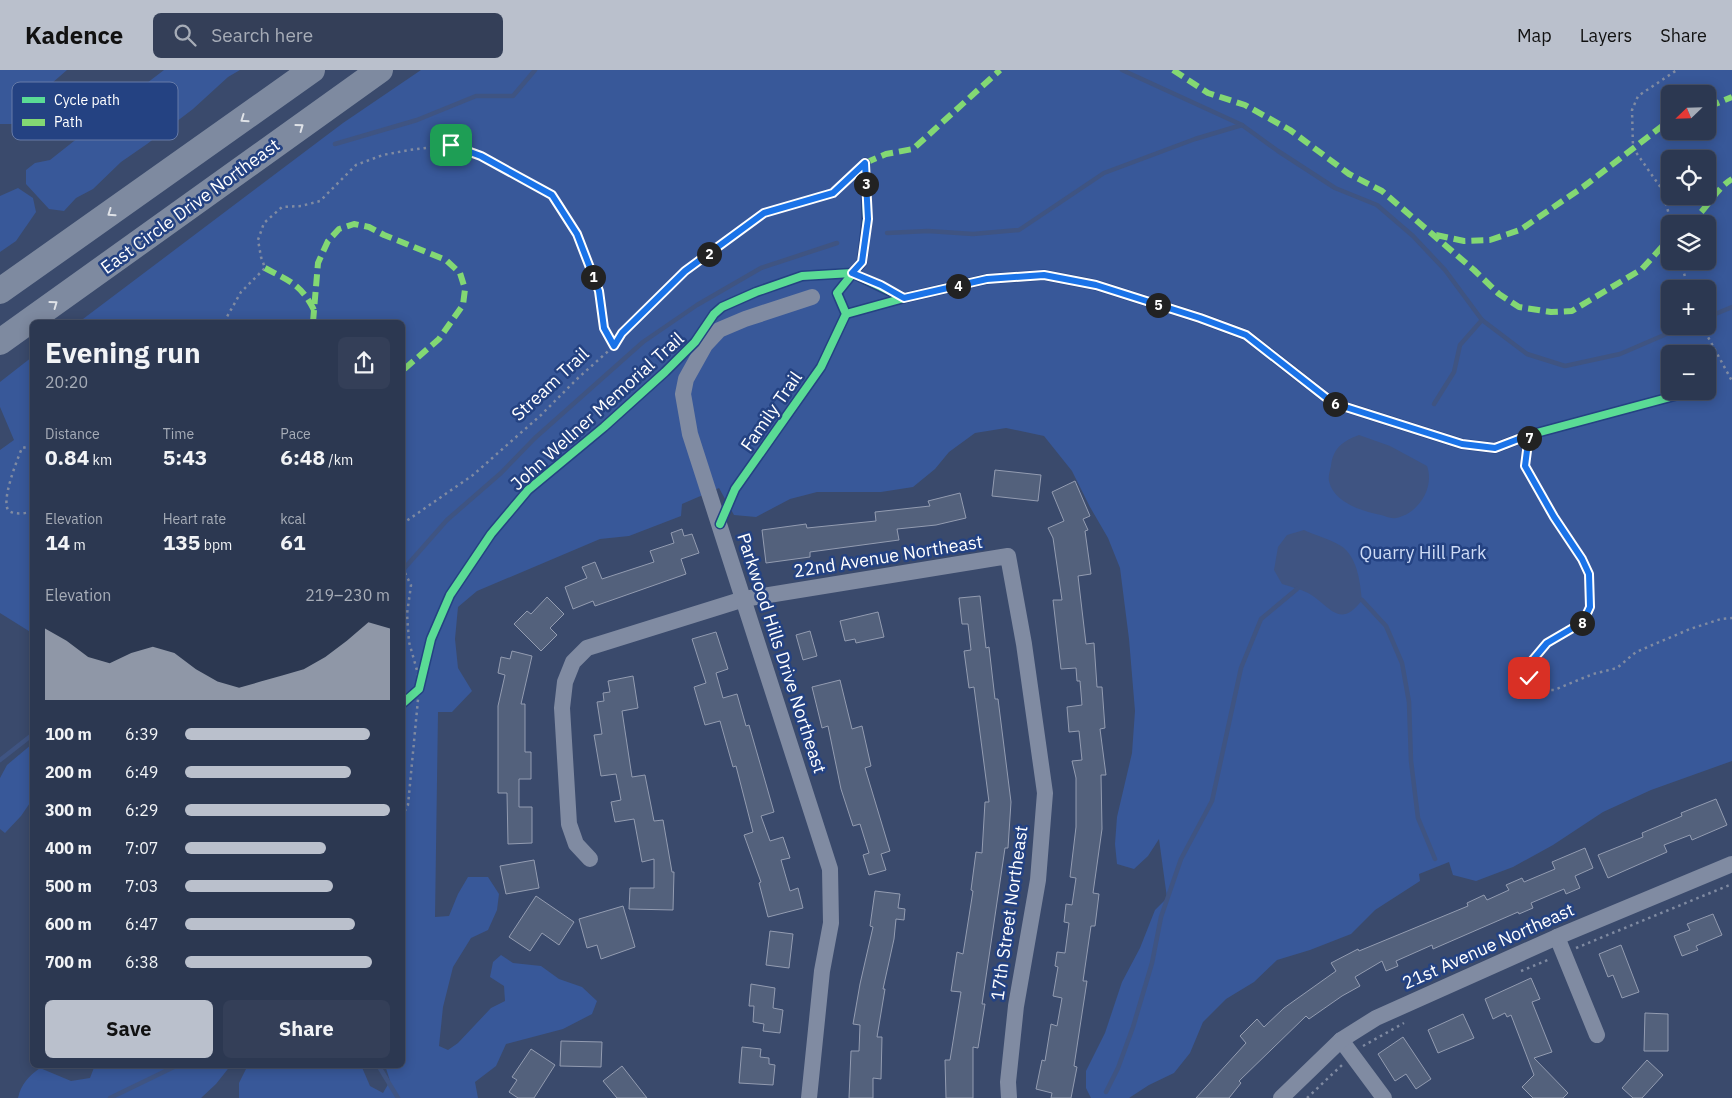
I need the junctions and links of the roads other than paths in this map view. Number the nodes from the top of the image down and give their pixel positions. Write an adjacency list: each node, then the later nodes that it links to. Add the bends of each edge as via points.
1 (312, 70): 3 (main road, one-way to 3)
2 (380, 70): 5 (main road, East Circle Drive Northeast, one-way to 2)
3 (0, 291)
4 (812, 297): 9 (street, Parkwood Hills Drive Northeast, via 720,330 705,345 684,386 690,434)
5 (31, 320)
6 (30, 321): 7 (main road, East Circle Drive Northeast, one-way to 6)
7 (0, 342)
8 (1008, 556): 9 (street, 22nd Avenue Northeast); 16 (street, 17th Street Northeast, via 1045,793 1038,880 1016,1006)
9 (744, 599): 10 (street, 22nd Avenue Northeast, via 587,648 574,662 564,682 562,708 569,824 576,844); 15 (street, Parkwood Hills Drive Northeast, via 830,869 831,923 822,970)
10 (590, 859)
11 (1732, 864): 12 (street, 21st Avenue Northeast)
12 (1557, 937): 13 (street); 14 (street, 21st Avenue Northeast, via 1376,1018)
13 (1597, 1035)
14 (1341, 1040): 17 (street, 21st Avenue Northeast); 18 (street)
15 (809, 1098)
16 (1009, 1098)
17 (1281, 1098)
18 (1384, 1098)

